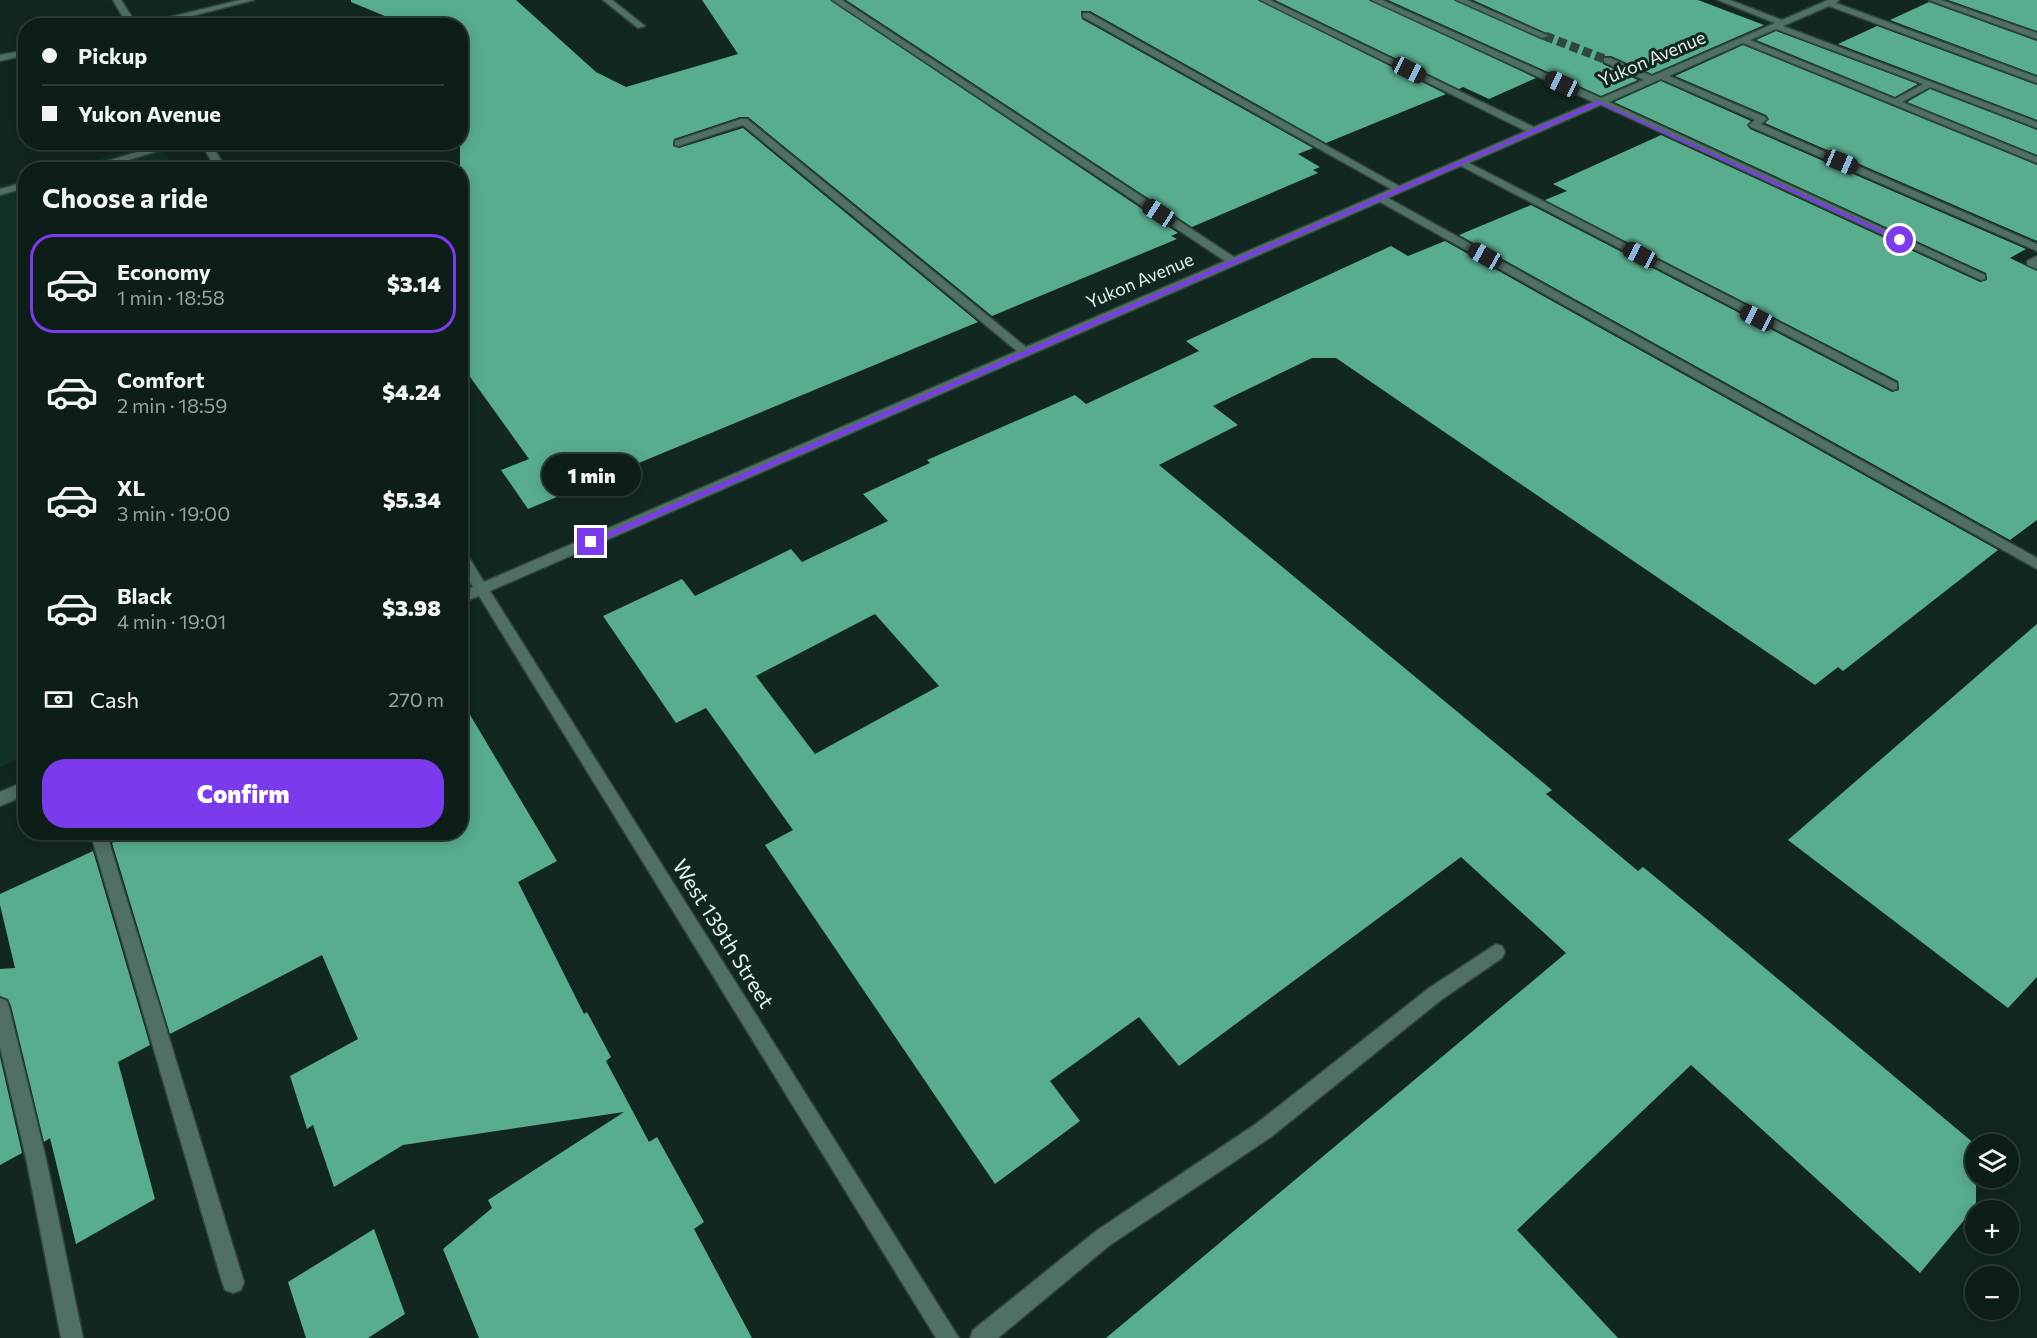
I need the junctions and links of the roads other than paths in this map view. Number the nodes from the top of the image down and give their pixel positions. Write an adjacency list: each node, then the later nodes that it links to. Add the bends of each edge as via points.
1 (117, 0): 12 (street)
2 (250, 0): 13 (street)
3 (607, 0): 15 (street)
4 (836, 0): 40 (street)
5 (1264, 0): 28 (street)
6 (1375, 0): 25 (street)
7 (1461, 0): 16 (street)
8 (1722, 0): 14 (street)
9 (1933, 0): 17 (street)
10 (1832, 1): 14 (street, Yukon Avenue); 23 (street)
11 (1086, 15): 35 (street)
12 (128, 18)
13 (174, 18)
14 (1779, 24): 18 (street, Yukon Avenue); 24 (street)
15 (641, 26)
16 (1545, 36)
17 (2037, 36)
18 (1743, 40): 22 (street, Yukon Avenue); 26 (street)
19 (18, 54): 20 (street)
20 (0, 58)
21 (1607, 60): 22 (street)
22 (1657, 78): 25 (street, Yukon Avenue); 38 (street, via 1762,119 1754,124)
23 (2037, 80)
24 (1930, 84): 26 (street); 27 (street)
25 (1600, 102): 28 (street, Yukon Avenue); 42 (street)
26 (1895, 102): 31 (street)
27 (2037, 125)
28 (1534, 131): 33 (street, Yukon Avenue)
29 (678, 143): 43 (street, via 744,121)
30 (154, 150): 32 (street)
31 (2037, 160)
32 (111, 162)
33 (1462, 163): 35 (street, Yukon Avenue); 44 (street)
34 (18, 187): 36 (street)
35 (1399, 190): 37 (street, Yukon Avenue)
36 (0, 192)
37 (1380, 198): 40 (street, Yukon Avenue); 45 (street)
38 (2037, 248)
39 (2037, 259): 41 (street, via 2031,263)
40 (1234, 262): 43 (street, Yukon Avenue)
41 (2037, 266)
42 (1981, 277)
43 (1025, 352): 47 (street, Yukon Avenue)
44 (1893, 386)
45 (2037, 564)
46 (468, 567): 47 (street, West 139th Street)
47 (482, 589): 48 (street, Yukon Avenue); 56 (street, West 139th Street)
48 (468, 595)
49 (18, 791): 50 (street)
50 (0, 799)
51 (100, 840): 54 (street)
52 (1496, 952): 57 (street, via 1435,994 1264,1130 1103,1238)
53 (0, 1007): 55 (street)
54 (233, 1282)
55 (72, 1338)
56 (948, 1338)
57 (981, 1338)

